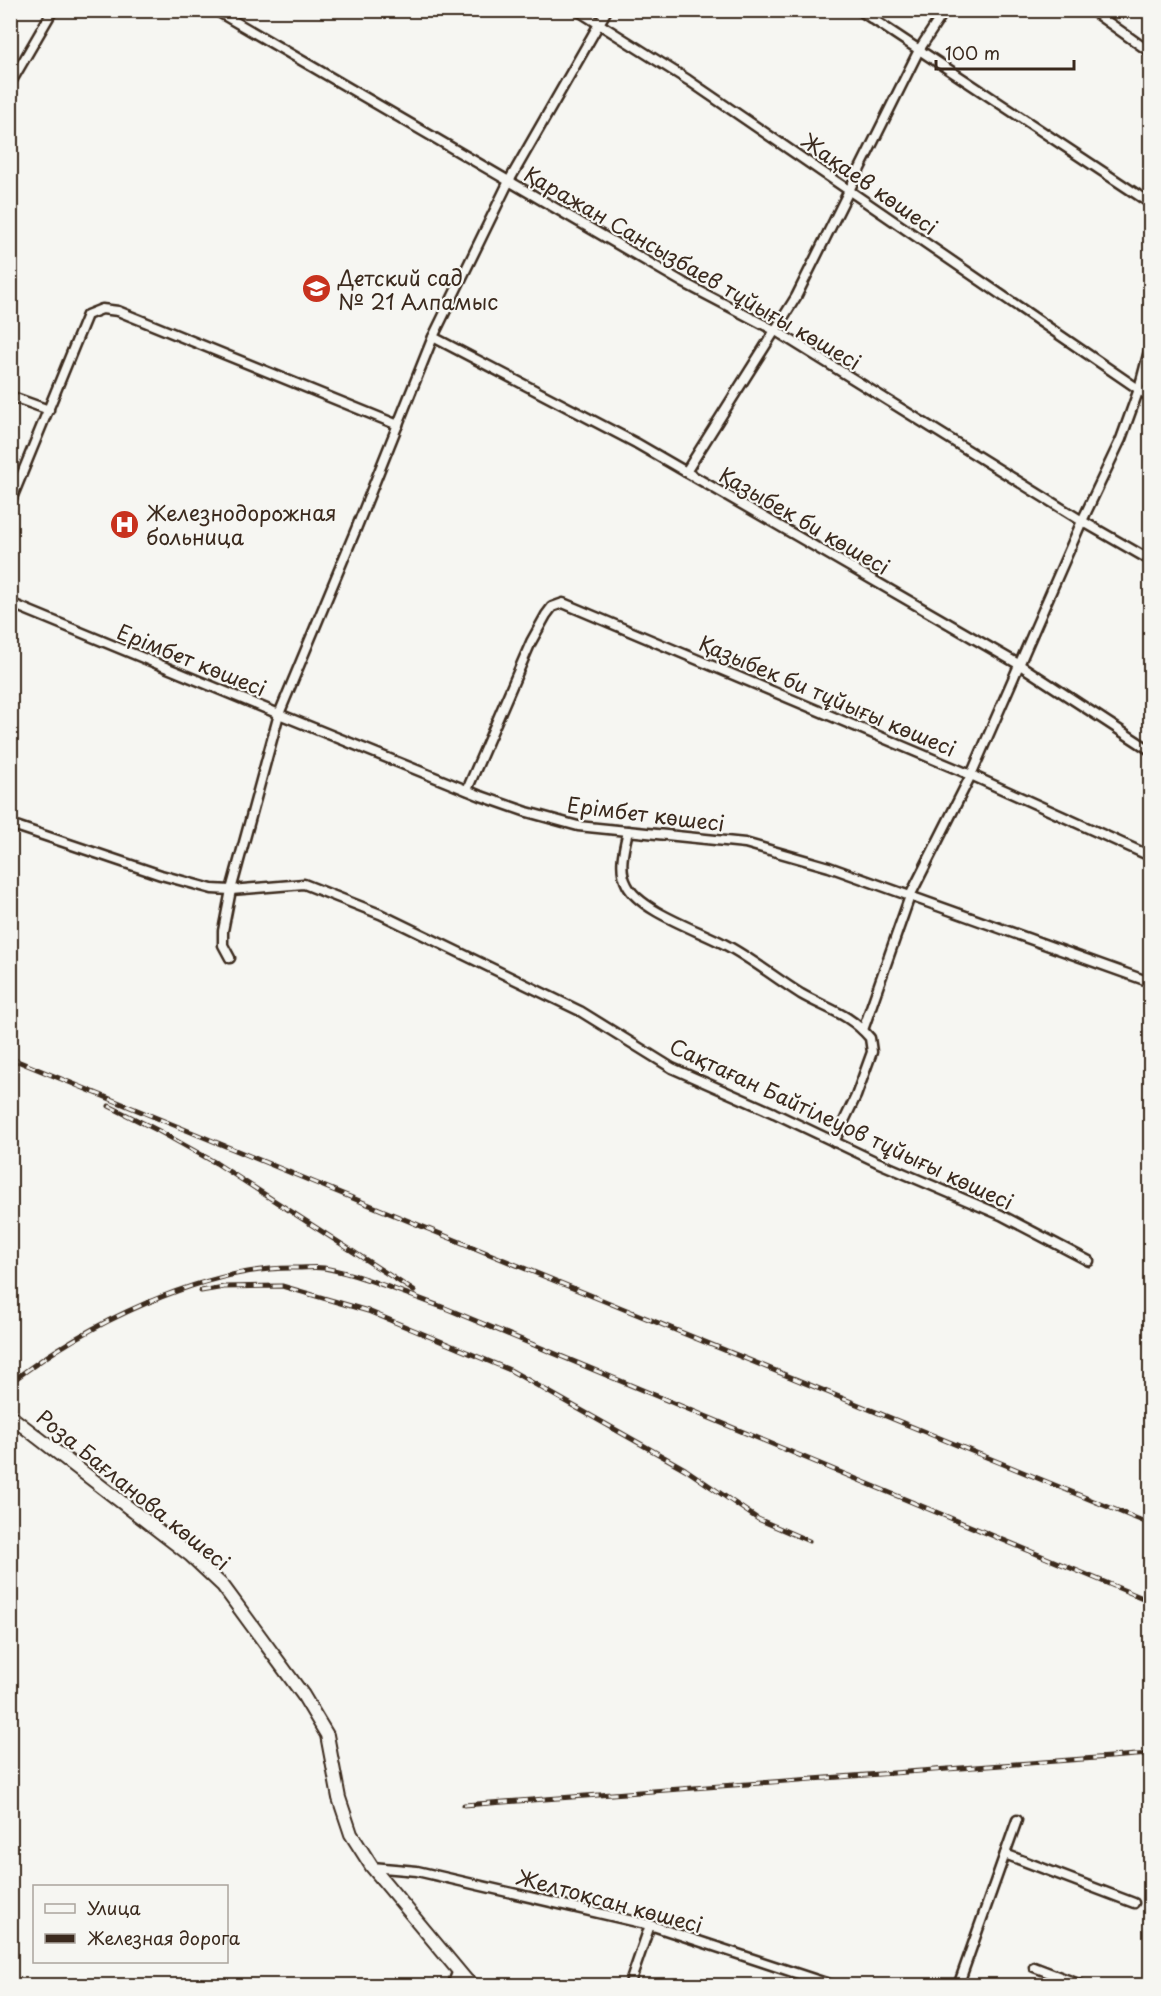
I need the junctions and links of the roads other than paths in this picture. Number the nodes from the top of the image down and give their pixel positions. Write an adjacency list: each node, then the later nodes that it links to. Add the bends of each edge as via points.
1 (53, 10): 11 (street)
2 (215, 10): 12 (street, Қаражан Сансызбаев тұйығы көшесі)
3 (577, 10): 8 (street, Жақаев көшесі)
4 (607, 10): 8 (street)
5 (859, 10): 9 (street)
6 (945, 10): 9 (street)
7 (1091, 10): 10 (street)
8 (599, 25): 12 (street); 13 (street, Жақаев көшесі, via 688,80)
9 (919, 50): 13 (street); 14 (street)
10 (1150, 52)
11 (10, 84)
12 (509, 181): 15 (street, Қаражан Сансызбаев тұйығы көшесі, via 684,283); 16 (street)
13 (849, 190): 15 (street); 18 (street, Жақаев көшесі)
14 (1150, 202)
15 (776, 331): 23 (street); 25 (street, Қаражан Сансызбаев тұйығы көшесі)
16 (433, 337): 22 (street); 23 (street, Қазыбек би көшесі)
17 (1150, 347): 18 (street)
18 (1139, 389): 20 (street, Жақаев көшесі); 25 (street, via 1121,439)
19 (10, 396): 21 (street)
20 (1150, 397)
21 (49, 410): 22 (street, via 87,315 102,309 118,311); 24 (street)
22 (398, 425): 29 (street)
23 (686, 472): 28 (street, Қазыбек би көшесі)
24 (10, 503)
25 (1082, 521): 26 (street, Қаражан Сансызбаев тұйығы көшесі); 28 (street)
26 (1150, 560)
27 (10, 603): 29 (street, Ерімбет көшесі)
28 (1020, 665): 30 (street, Қазыбек би көшесі); 31 (street)
29 (279, 714): 32 (street, Ерімбет көшесі); 36 (street)
30 (1150, 750)
31 (971, 775): 32 (street, Қазыбек би тұйығы көшесі, via 562,603 546,615); 35 (street, Қазыбек би тұйығы көшесі); 37 (street)
32 (467, 790): 34 (street, Ерімбет көшесі, via 578,826)
33 (10, 824): 36 (street, Сақтаған Байтілеуов тұйығы көшесі, via 161,875)
34 (628, 831): 37 (street, Ерімбет көшесі, via 745,843); 40 (street, via 622,870 627,885 642,903 726,945)
35 (1150, 856)
36 (231, 891): 38 (street, via 223,931); 41 (street, Сақтаған Байтілеуов тұйығы көшесі, via 304,884 380,914 580,1011 672,1068)
37 (910, 896): 39 (street, Ерімбет көшесі); 40 (street)
38 (230, 958)
39 (1150, 982)
40 (863, 1030): 41 (street, via 870,1038 872,1052)
41 (834, 1142): 42 (street, Сақтаған Байтілеуов тұйығы көшесі, via 1001,1215)
42 (1089, 1262)
43 (10, 1416): 46 (street, Роза Бағланова көшесі, via 190,1555 223,1586 303,1695 327,1735 339,1798 351,1834)
44 (1017, 1820): 45 (street)
45 (1005, 1854): 47 (street); 55 (street)
46 (372, 1867): 48 (street, Желтоқсан көшесі, via 417,1871); 50 (street, Роза Бағланова көшесі)
47 (1134, 1903)
48 (650, 1925): 53 (street); 54 (street, Желтоқсан көшесі)
49 (1034, 1967): 56 (street)
50 (458, 1970): 51 (street); 52 (street, Роза Бағланова көшесі)
51 (452, 1986)
52 (475, 1986)
53 (629, 1986)
54 (835, 1986)
55 (958, 1986)
56 (1084, 1986)

